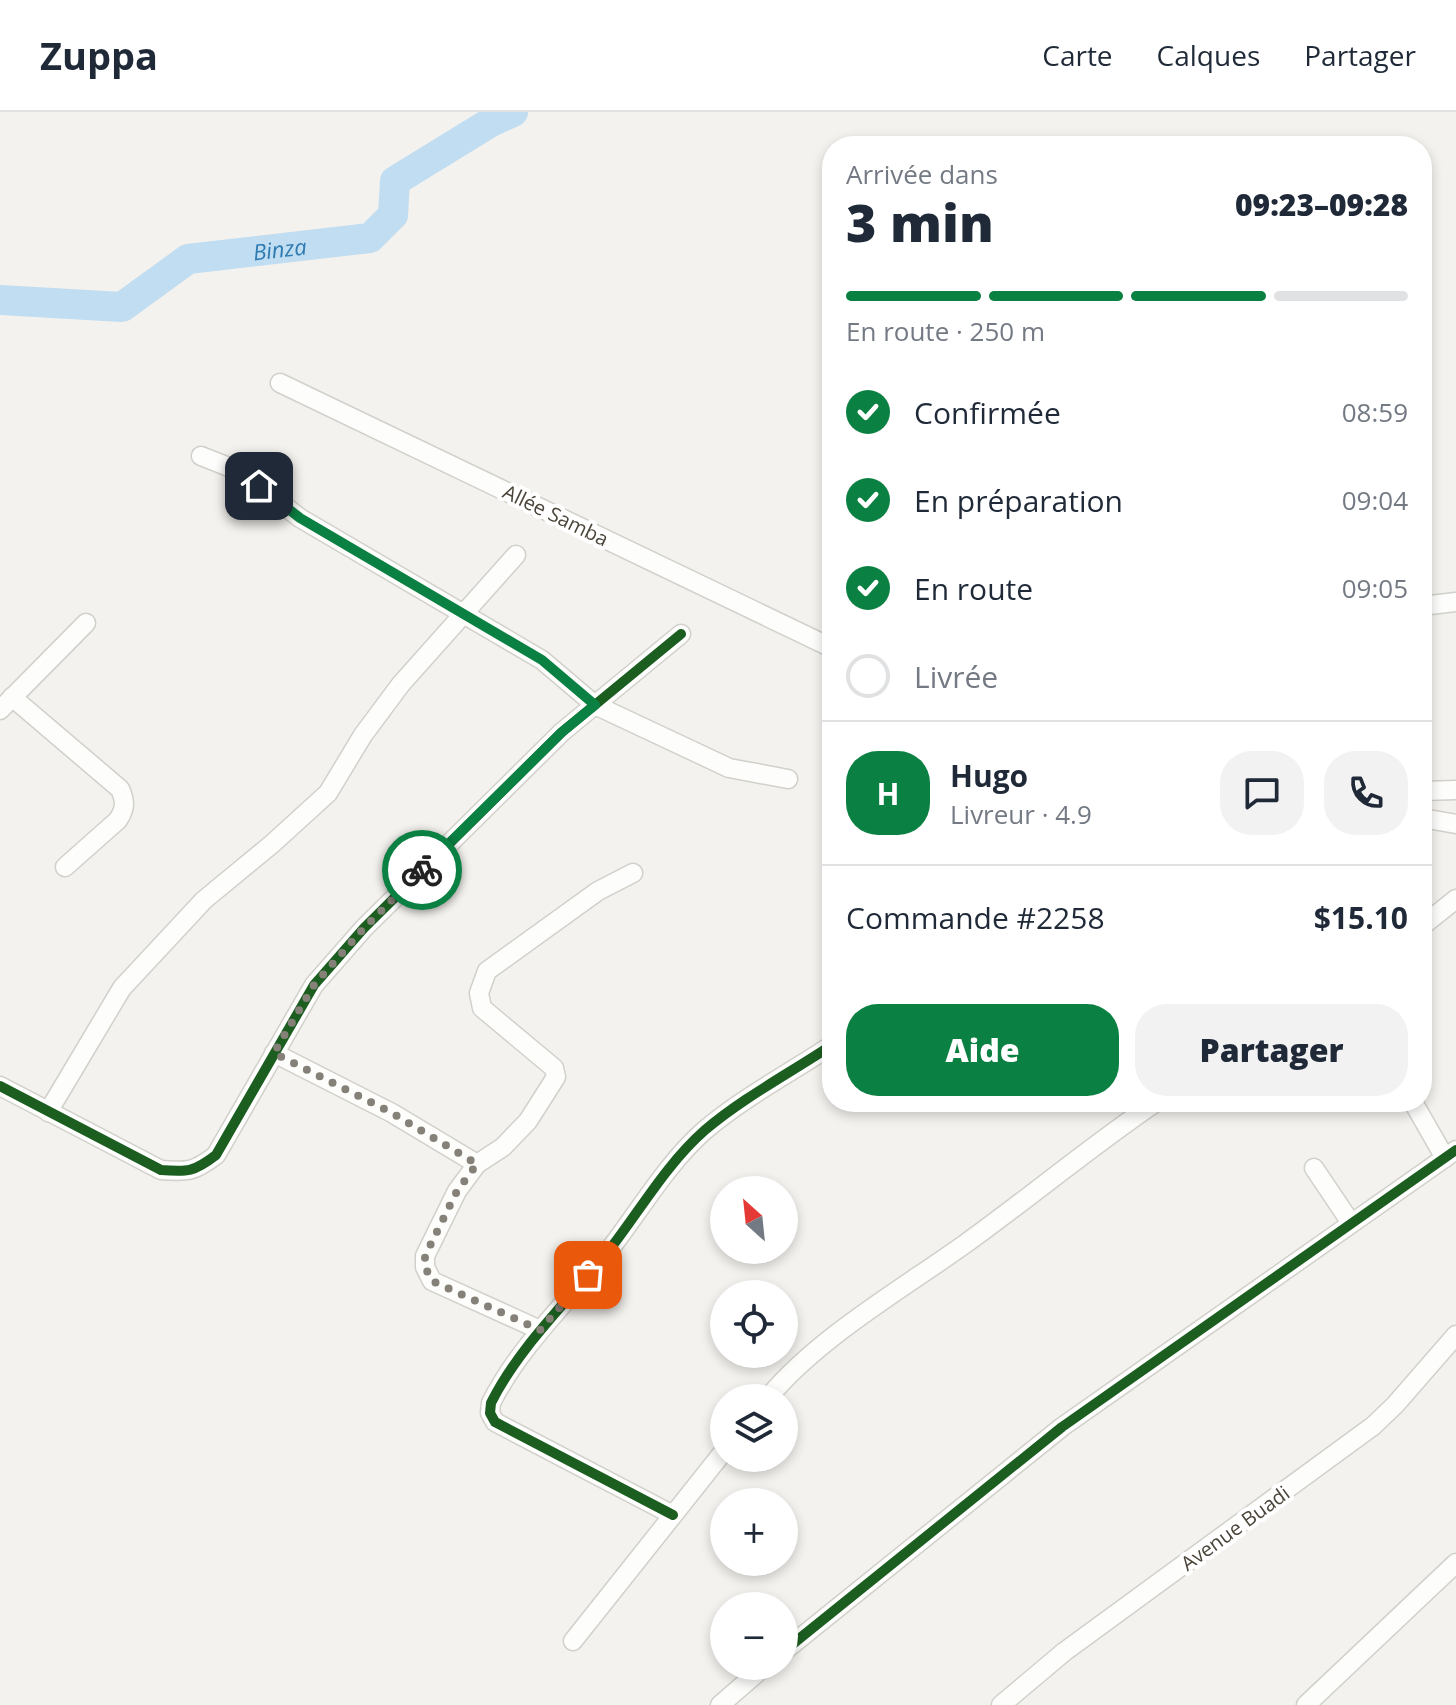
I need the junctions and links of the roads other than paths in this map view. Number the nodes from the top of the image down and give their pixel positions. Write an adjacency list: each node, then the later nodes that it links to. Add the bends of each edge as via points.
1 (280, 383): 9 (street, Allée Samba)
2 (201, 456): 6 (street, via 239,471 300,518)
3 (516, 555): 6 (street)
4 (1456, 602): 5 (street)
5 (1432, 605)
6 (463, 614): 11 (street, via 542,660); 26 (street, via 401,684 328,793 204,900 122,988)
7 (86, 623): 10 (street)
8 (681, 634): 11 (street)
9 (822, 643)
10 (6, 704): 19 (street, via 120,789 125,800 118,820)
11 (595, 705): 12 (street, via 729,768); 24 (street, via 364,928 314,985)
12 (788, 779)
13 (1456, 790): 14 (street)
14 (1432, 791)
15 (1432, 800): 16 (street)
16 (1456, 800)
17 (1432, 820): 18 (street)
18 (1456, 824)
19 (65, 867)
20 (633, 873): 30 (street, via 598,891 487,971 479,993 482,1008 554,1068 556,1077 528,1121)
21 (1456, 899): 22 (street)
22 (1432, 918)
23 (822, 1051): 33 (street, via 703,1132)
24 (274, 1053): 26 (street, via 216,1155 188,1172 161,1170); 30 (street)
25 (0, 1086): 26 (street)
26 (48, 1112)
27 (1127, 1112): 35 (street)
28 (1420, 1112): 29 (street)
29 (1450, 1154): 32 (street)
30 (477, 1164): 33 (street, via 457,1191 425,1256 428,1277)
31 (1314, 1168): 32 (street)
32 (1351, 1223): 39 (street, via 1062,1427)
33 (540, 1330): 37 (street, via 496,1393 490,1413 495,1422)
34 (1456, 1335): 43 (street, Avenue Buadi, via 1373,1426 1064,1652)
35 (780, 1384)
36 (710, 1469): 37 (street)
37 (673, 1515): 40 (street)
38 (1456, 1563): 44 (street)
39 (798, 1640)
40 (573, 1641)
41 (749, 1680): 42 (street)
42 (720, 1705)
43 (1001, 1705)
44 (1306, 1705)

